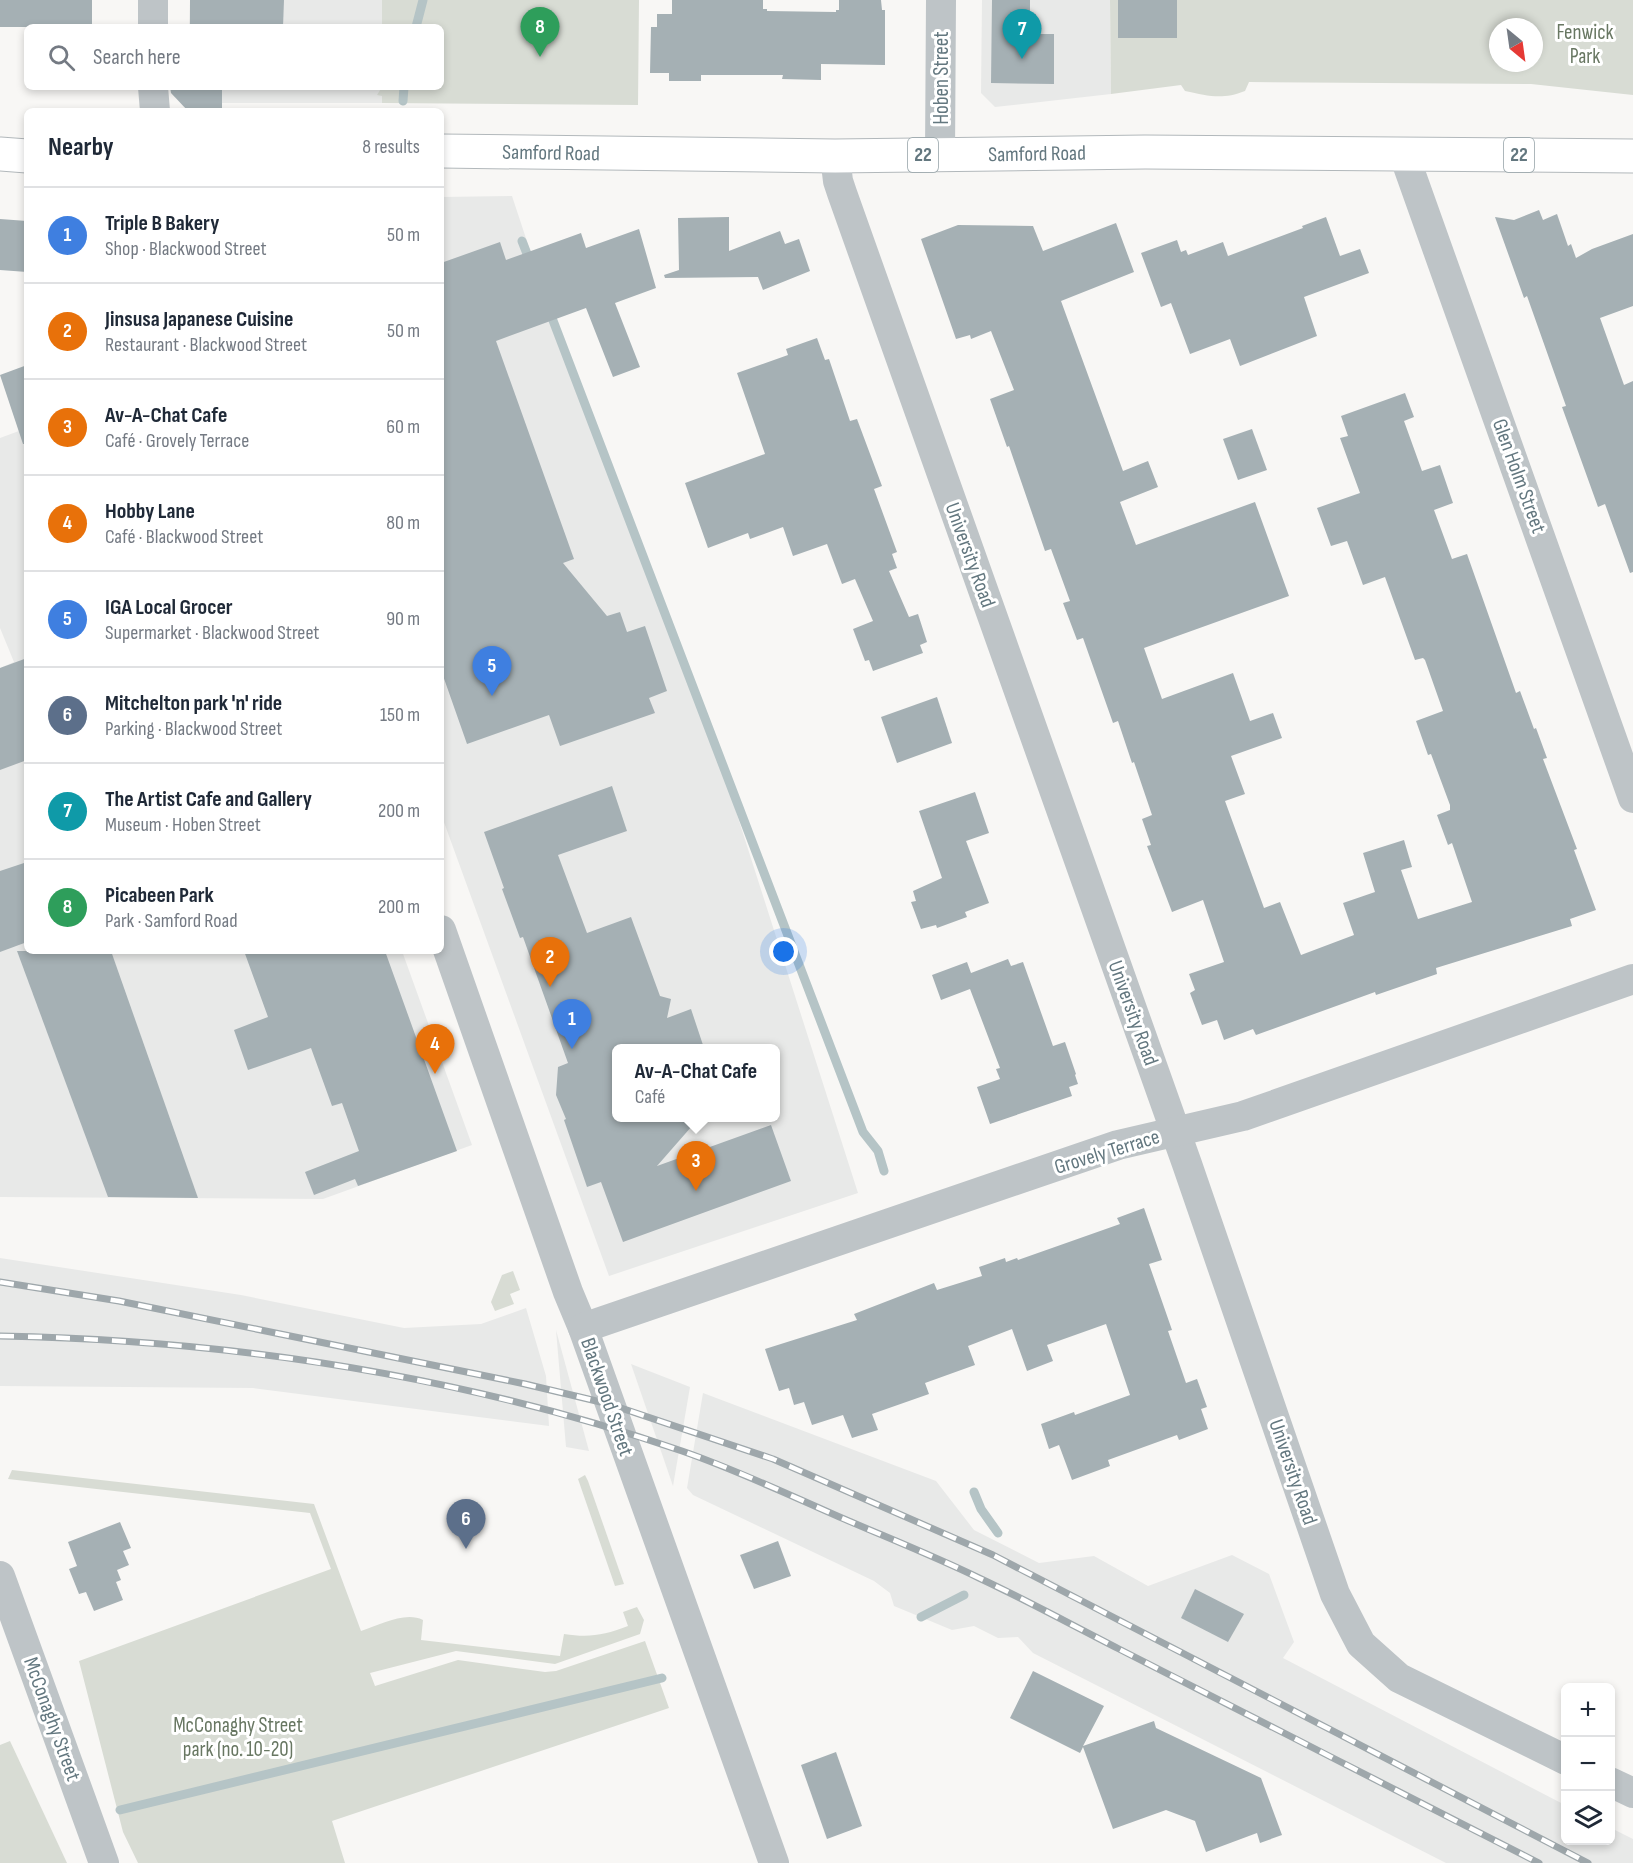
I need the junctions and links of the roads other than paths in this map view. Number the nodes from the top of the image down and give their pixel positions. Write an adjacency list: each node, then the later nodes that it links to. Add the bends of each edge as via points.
1 (153, 0): 3 (street)
2 (941, 0): 8 (street, Hoben Street)
3 (153, 24)
4 (153, 90): 5 (street)
5 (155, 108)
6 (444, 151): 11 (main road, Samford Road / 22)
7 (0, 154): 10 (main road)
8 (940, 155): 9 (main road, Samford Road / 22); 11 (main road, Samford Road / 22)
9 (1404, 155): 12 (main road, Samford Road / 22); 13 (street, Glen Holm Street)
10 (24, 156)
11 (835, 156): 16 (street, University Road, via 846,204)
12 (1633, 156)
13 (1633, 798)
14 (444, 939): 17 (street, Blackwood Street)
15 (1633, 979): 16 (street, Grovely Terrace, via 1243,1116)
16 (1175, 1132): 17 (street, Grovely Terrace, via 1118,1145); 19 (street, University Road, via 1335,1594 1361,1644 1399,1678)
17 (583, 1329): 23 (street, Blackwood Street)
18 (0, 1576): 22 (street, McConaghy Street)
19 (1561, 1758)
20 (1615, 1784): 21 (street)
21 (1633, 1793)
22 (104, 1863)
23 (774, 1863)

